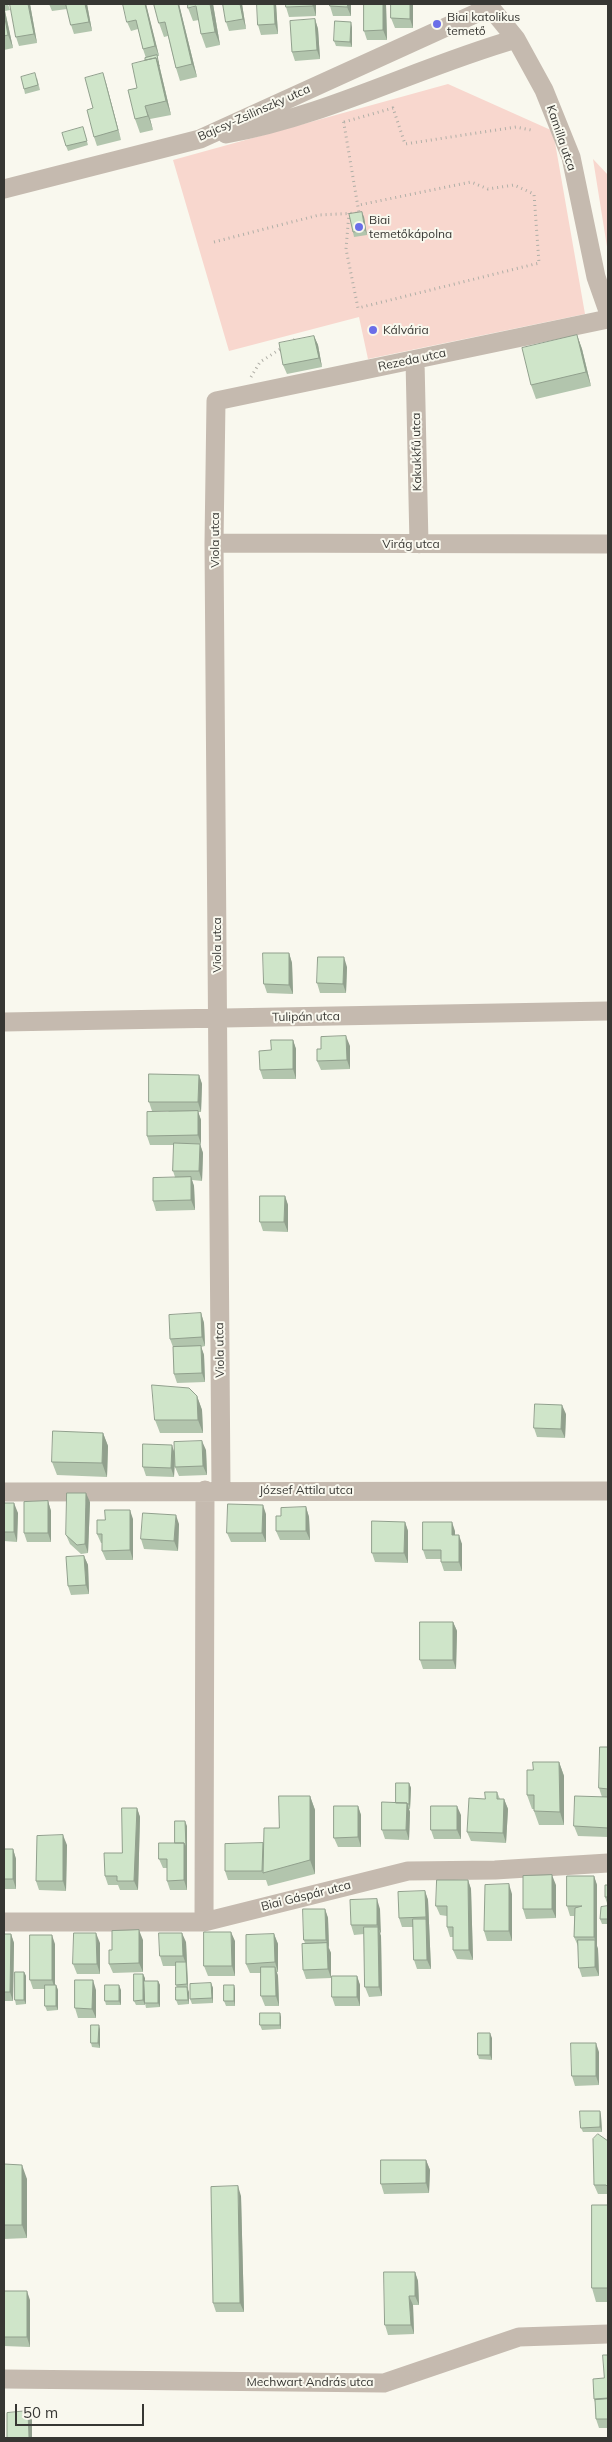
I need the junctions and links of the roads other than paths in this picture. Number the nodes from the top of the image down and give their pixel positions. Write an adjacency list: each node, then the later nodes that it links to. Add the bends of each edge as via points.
1 (490, 6): 2 (street, Kamilla utca); 3 (street, Bajcsy-Zsilinszky utca)
2 (516, 39): 3 (street, via 476,50 339,103 252,130); 5 (street, Kamilla utca, via 544,90 571,158 596,278)
3 (200, 139): 4 (street, Bajcsy-Zsilinszky utca)
4 (4, 189)
5 (608, 312)
6 (608, 319): 7 (street, Rezeda utca)
7 (415, 360): 8 (street, Rezeda utca); 10 (street, Kakukkfű utca)
8 (216, 401): 9 (street, Viola utca)
9 (214, 543): 10 (street, Virág utca); 13 (street, Viola utca)
10 (419, 544): 11 (street, Virág utca)
11 (608, 544)
12 (608, 1011): 13 (street, Tulipán utca)
13 (217, 1019): 14 (street, Tulipán utca); 15 (street, Viola utca)
14 (4, 1022)
15 (213, 1490): 16 (street, József Attila utca); 17 (street, József Attila utca); 20 (street, Viola utca)
16 (608, 1491)
17 (4, 1492)
18 (608, 1863): 20 (street, Biai Gáspár utca, via 408,1871)
19 (4, 1922): 20 (street, Biai Gáspár utca)
20 (204, 1922)
21 (608, 2334): 22 (street, Mechwart András utca, via 518,2336 384,2383)
22 (4, 2380)

